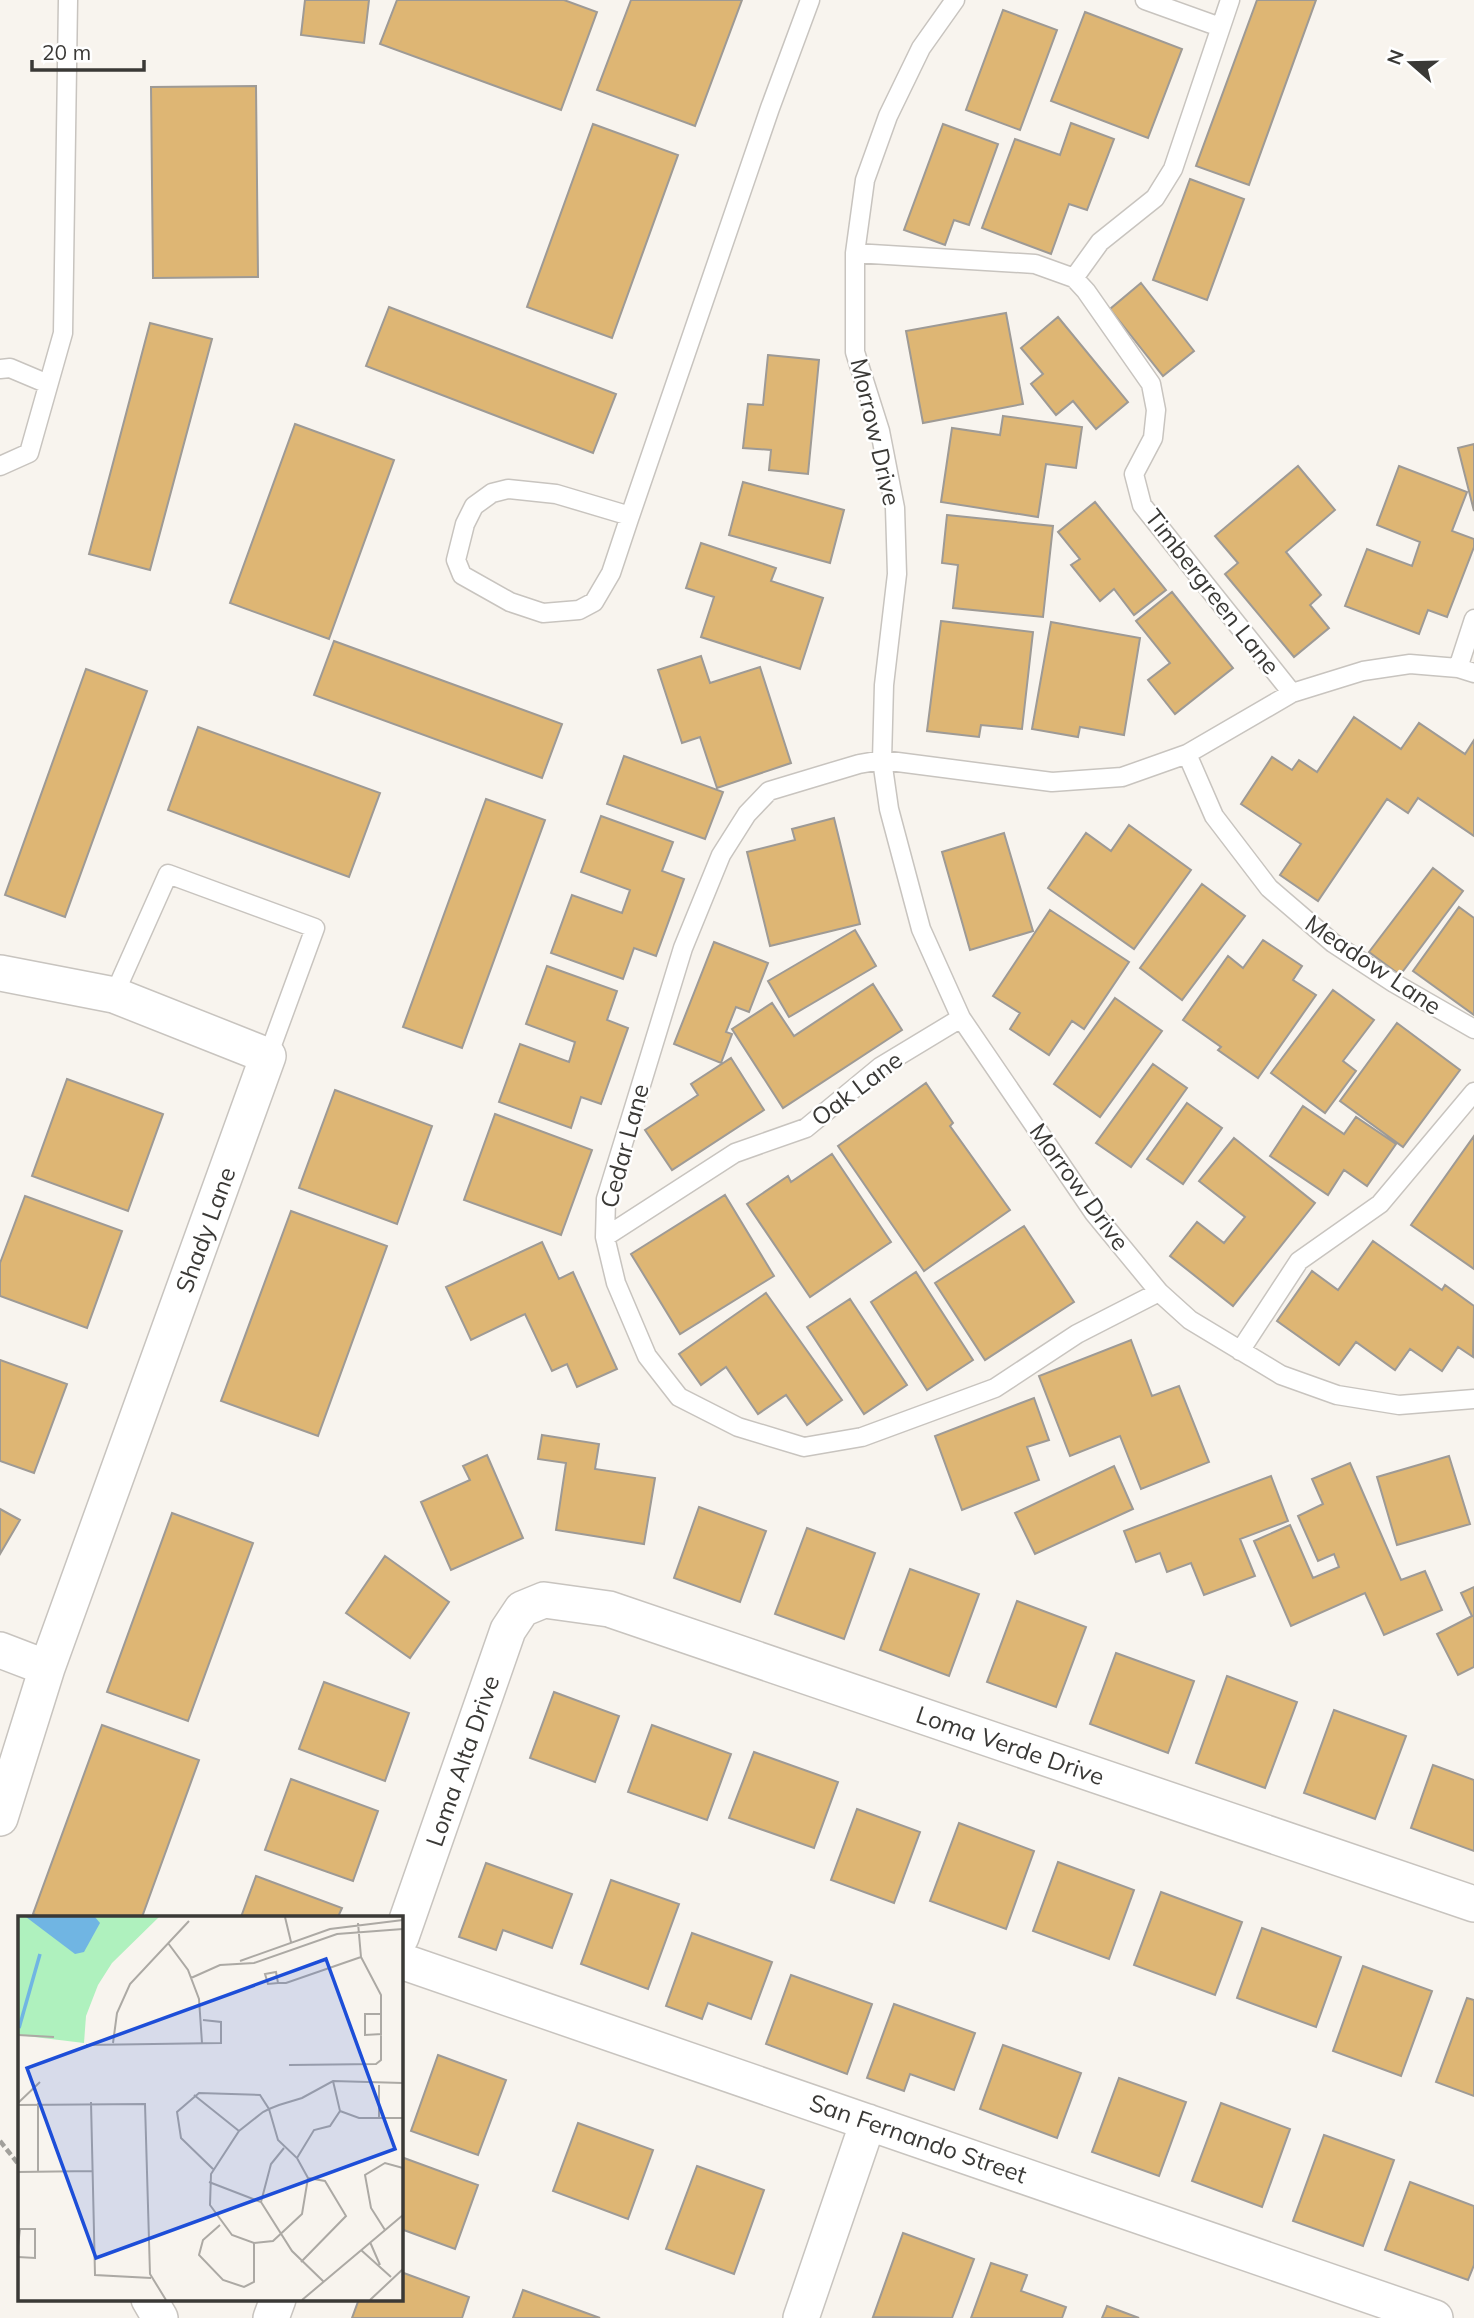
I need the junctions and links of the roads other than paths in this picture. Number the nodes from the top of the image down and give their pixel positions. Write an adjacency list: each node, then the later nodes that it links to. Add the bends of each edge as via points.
1 (68, 0): 10 (lane, via 63,333)
2 (810, 0): 12 (lane)
3 (955, 0): 7 (lane, Morrow Drive, via 921,48 888,116 864,180)
4 (1145, 0): 6 (lane)
5 (1230, 0): 6 (lane)
6 (1220, 27): 8 (lane, via 1173,169 1154,198 1100,242)
7 (855, 253): 8 (lane, via 1035,264); 17 (lane, Morrow Drive, via 855,352 880,431 895,508 897,574 884,685)
8 (1074, 278): 15 (lane, Timbergreen Lane, via 1151,384 1156,410 1153,438 1134,474 1142,505)
9 (0, 369): 10 (lane, via 10,368)
10 (48, 384): 11 (lane, via 29,453)
11 (0, 466)
12 (630, 516): 12 (lane, via 611,573 594,602 579,610 543,613 510,602 462,575 456,560 474,506 492,493 508,489 556,494)
13 (1474, 619): 14 (lane)
14 (1466, 671): 15 (lane, via 1410,664 1363,671)
15 (1292, 693): 16 (lane)
16 (1187, 754): 17 (lane, via 1122,776 1052,782); 21 (lane, Meadow Lane, via 1214,816 1269,888 1333,943)
17 (883, 760): 20 (lane, Morrow Drive, via 889,809 921,929); 24 (lane, Cedar Lane, via 769,791 747,814 721,855 683,948 610,1185)
18 (0, 973): 19 (street)
19 (114, 995): 22 (street); 22 (lane, via 168,874 315,928)
20 (961, 1018): 24 (lane, Oak Lane, via 880,1067 806,1128 735,1153); 25 (lane, Morrow Drive, via 1094,1213)
21 (1474, 1029)
22 (268, 1056): 30 (street, Shady Lane)
23 (1474, 1092): 26 (lane, via 1380,1204 1300,1261)
24 (605, 1237): 25 (lane, Cedar Lane, via 616,1283 647,1356 679,1397 738,1427 804,1447 862,1437 995,1388 1077,1334)
25 (1159, 1292): 26 (lane, Morrow Drive, via 1190,1320)
26 (1240, 1351): 27 (lane, Morrow Drive, via 1281,1375 1337,1395 1399,1405)
27 (1474, 1399)
28 (544, 1600): 32 (street, Loma Verde Drive, via 609,1609); 33 (street, Loma Alta Drive, via 522,1609 508,1630)
29 (0, 1650): 30 (street)
30 (47, 1668): 31 (street, Shady Lane)
31 (0, 1818)
32 (1474, 1904)
33 (402, 1934)
34 (402, 1961): 35 (street, San Fernando Street)
35 (868, 2122): 40 (street); 41 (street, San Fernando Street)
36 (150, 2300): 38 (street)
37 (278, 2300): 39 (street)
38 (160, 2318)
39 (271, 2318)
40 (800, 2318)
41 (1435, 2318)

